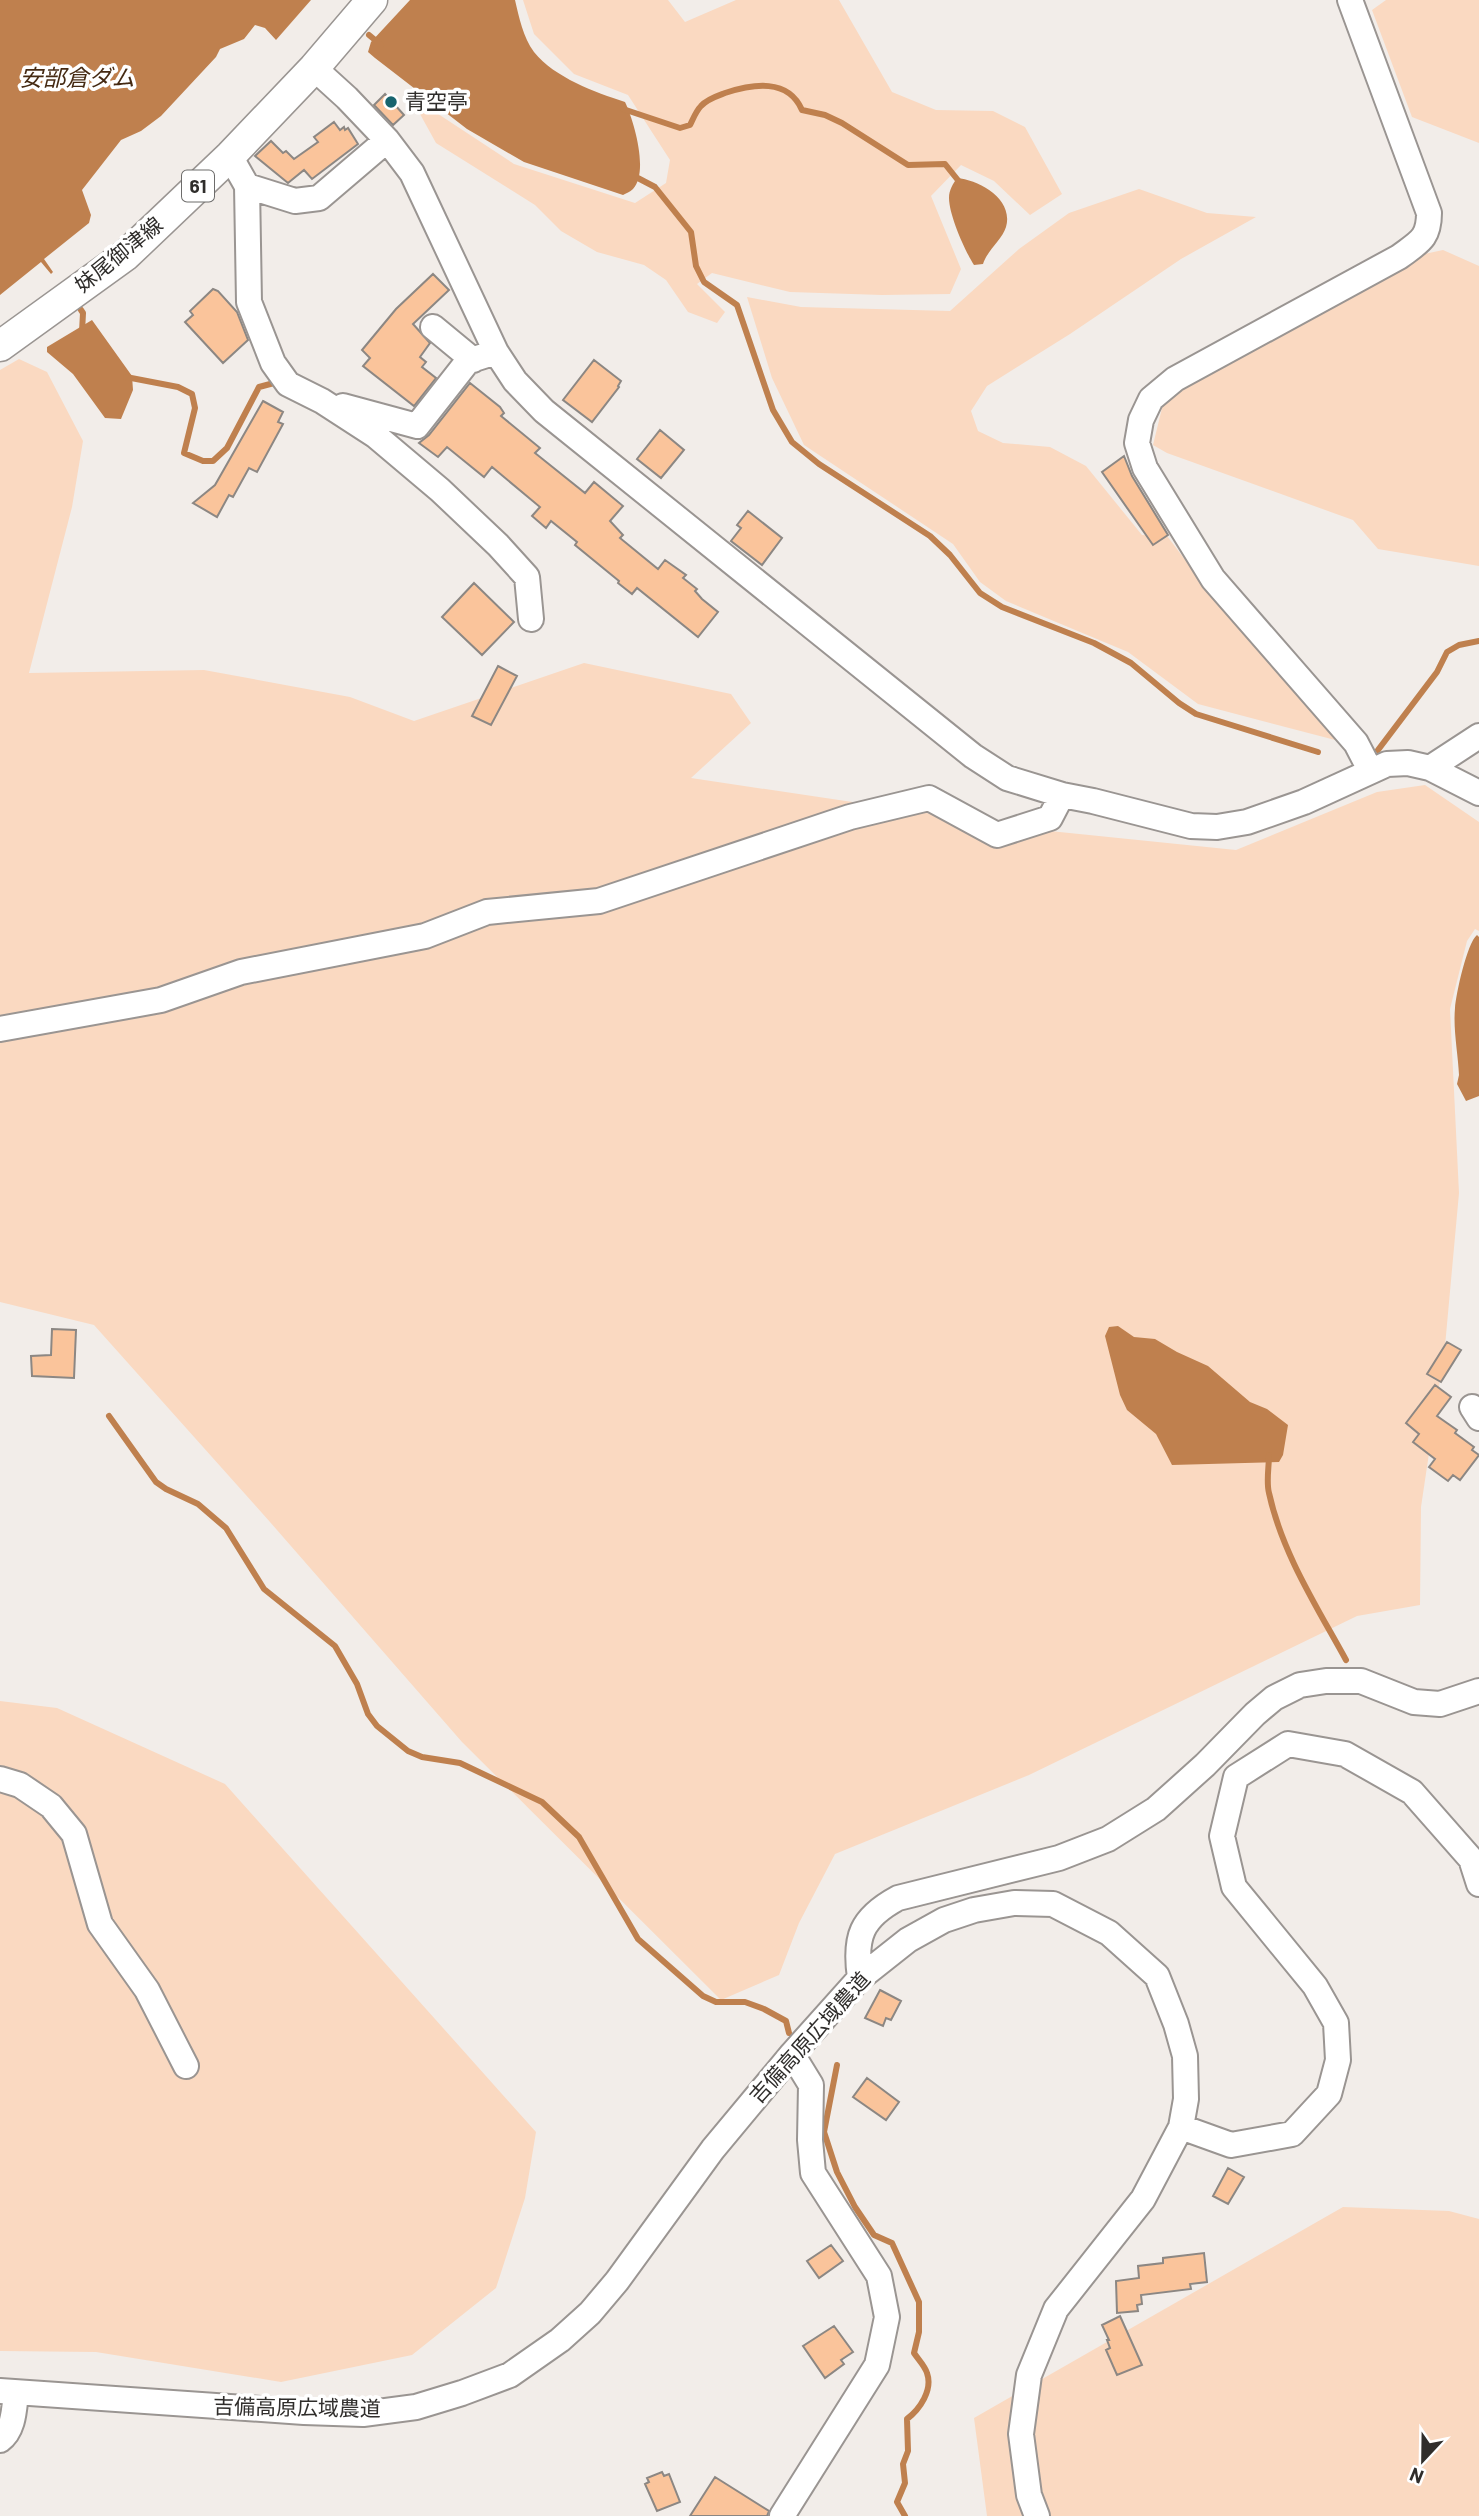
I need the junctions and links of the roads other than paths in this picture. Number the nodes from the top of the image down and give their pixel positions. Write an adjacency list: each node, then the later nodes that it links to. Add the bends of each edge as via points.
1 (372, 0): 3 (main road, 妹尾御津線 / 61)
2 (1350, 0): 14 (street, via 1429,213 1424,239 1175,379 1151,399 1141,420 1138,443 1145,468 1213,579 1356,743)
3 (314, 68): 4 (street); 5 (main road, 妹尾御津線 / 61)
4 (387, 140): 6 (street, via 318,198 295,201); 9 (street, via 412,173)
5 (230, 156): 6 (street); 8 (main road, 妹尾御津線 / 61, via 126,255)
6 (247, 186): 10 (street, via 249,302 273,363 288,384)
7 (433, 327): 9 (street)
8 (0, 346)
9 (484, 356): 10 (street, via 468,361 417,426); 16 (street, via 544,411 973,756 1007,778)
10 (322, 401): 11 (street, via 376,436 498,545 527,577)
11 (531, 619)
12 (1479, 736): 13 (street)
13 (1430, 768): 14 (street, via 1398,763); 15 (street)
14 (1370, 770): 16 (street, via 1304,802 1217,827 1191,826)
15 (1479, 793)
16 (1062, 795): 17 (street, via 1050,818 997,835 929,798 850,817 598,901 487,912 425,936 241,972 161,1000)
17 (0, 1029)
18 (1479, 1691): 21 (street, via 1440,1704 1414,1702 1360,1681 1300,1685 1274,1698 1156,1809 1108,1839 1059,1858 898,1898 881,1907 863,1925 856,1954)
19 (0, 1779): 23 (street, via 20,1785 51,1806 74,1834 100,1924 147,1990)
20 (1479, 1884): 24 (street, via 1471,1859 1412,1792 1346,1754 1288,1744 1236,1777 1222,1836 1234,1887 1315,1986 1336,2023 1338,2060 1329,2094 1292,2134 1231,2145)
21 (860, 1978): 22 (street, 吉備高原広域農道); 24 (street, 吉備高原広域農道, via 908,1940 944,1920 1014,1903 1053,1905 1109,1933 1157,1976 1185,2056)
22 (792, 2054): 25 (street, 吉備高原広域農道, via 713,2149 590,2313 510,2375 416,2407 363,2414); 27 (street, via 811,2085 813,2173 879,2276 887,2317 877,2365)
23 (186, 2066)
24 (1181, 2127): 28 (street, 吉備高原広域農道, via 1143,2199 1056,2309 1029,2375 1021,2434 1029,2495)
25 (8, 2392): 26 (street, via 9,2427)
26 (0, 2440)
27 (782, 2516)
28 (1037, 2516)

